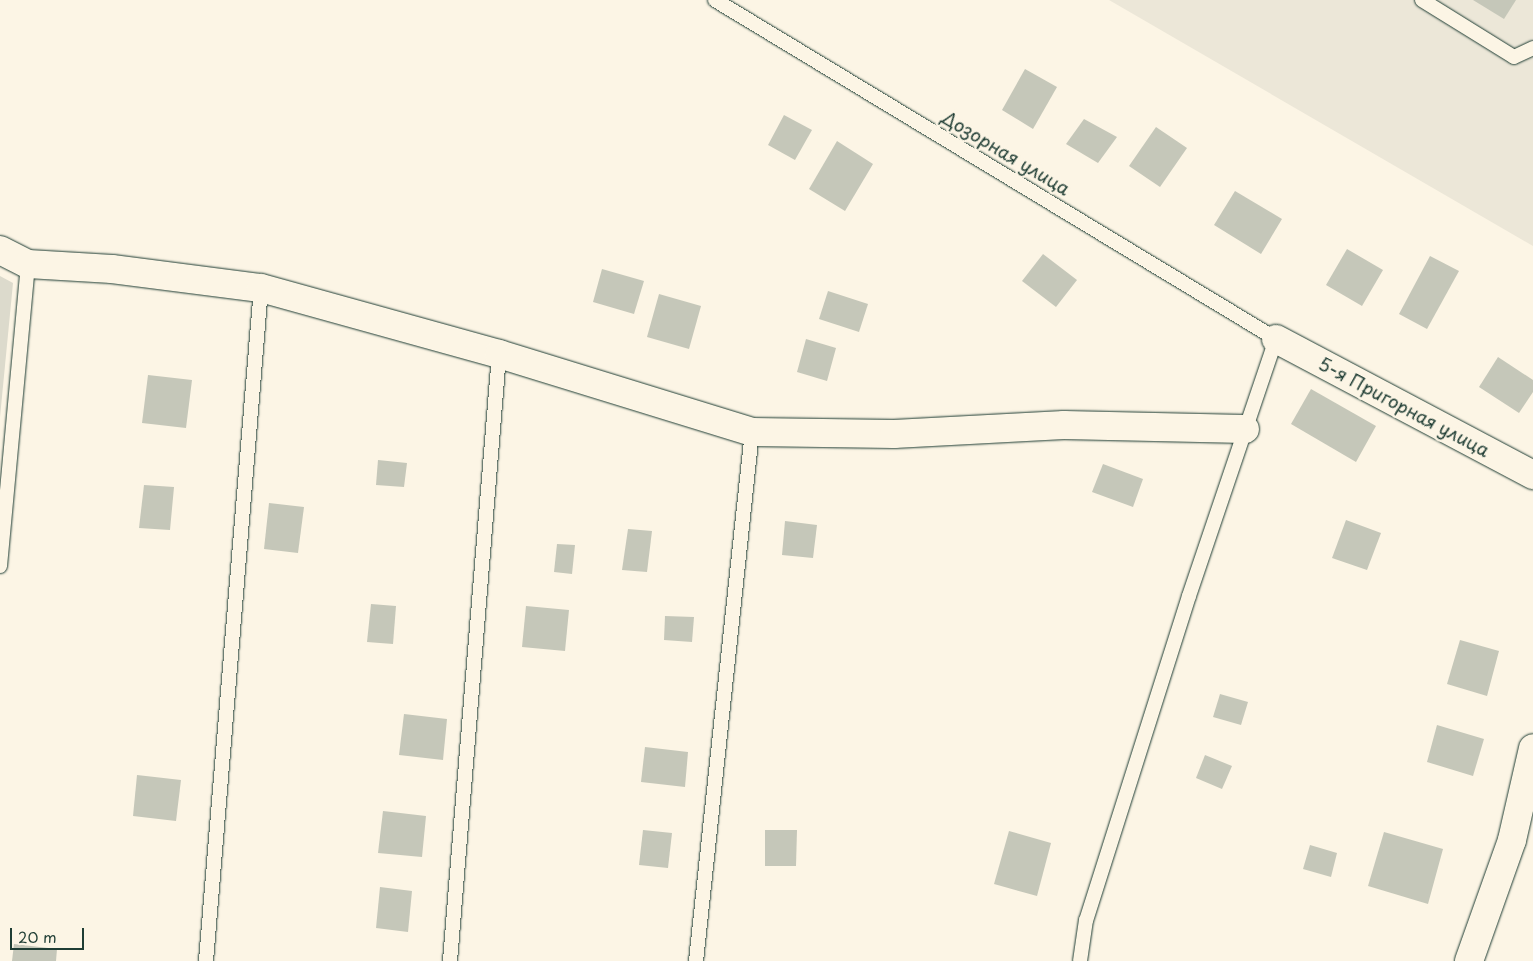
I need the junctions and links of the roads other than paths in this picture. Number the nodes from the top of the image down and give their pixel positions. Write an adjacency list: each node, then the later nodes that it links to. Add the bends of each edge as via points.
1 (716, 0): 7 (lane, Дозорная улица)
2 (1422, 0): 3 (lane, via 1514,57)
3 (1533, 48)
4 (0, 250): 5 (street)
5 (28, 264): 6 (street, via 112,269); 12 (lane)
6 (262, 288): 8 (street); 14 (lane)
7 (1276, 339): 9 (lane); 11 (street, 5-я Пригорная улица)
8 (499, 354): 10 (street); 15 (lane)
9 (1245, 429): 10 (street, via 1064,424 894,434); 17 (lane, via 1086,920)
10 (752, 432): 16 (lane)
11 (1533, 475)
12 (0, 566)
13 (1533, 748): 18 (street, via 1512,840)
14 (206, 961)
15 (450, 961)
16 (696, 961)
17 (1080, 961)
18 (1469, 961)

